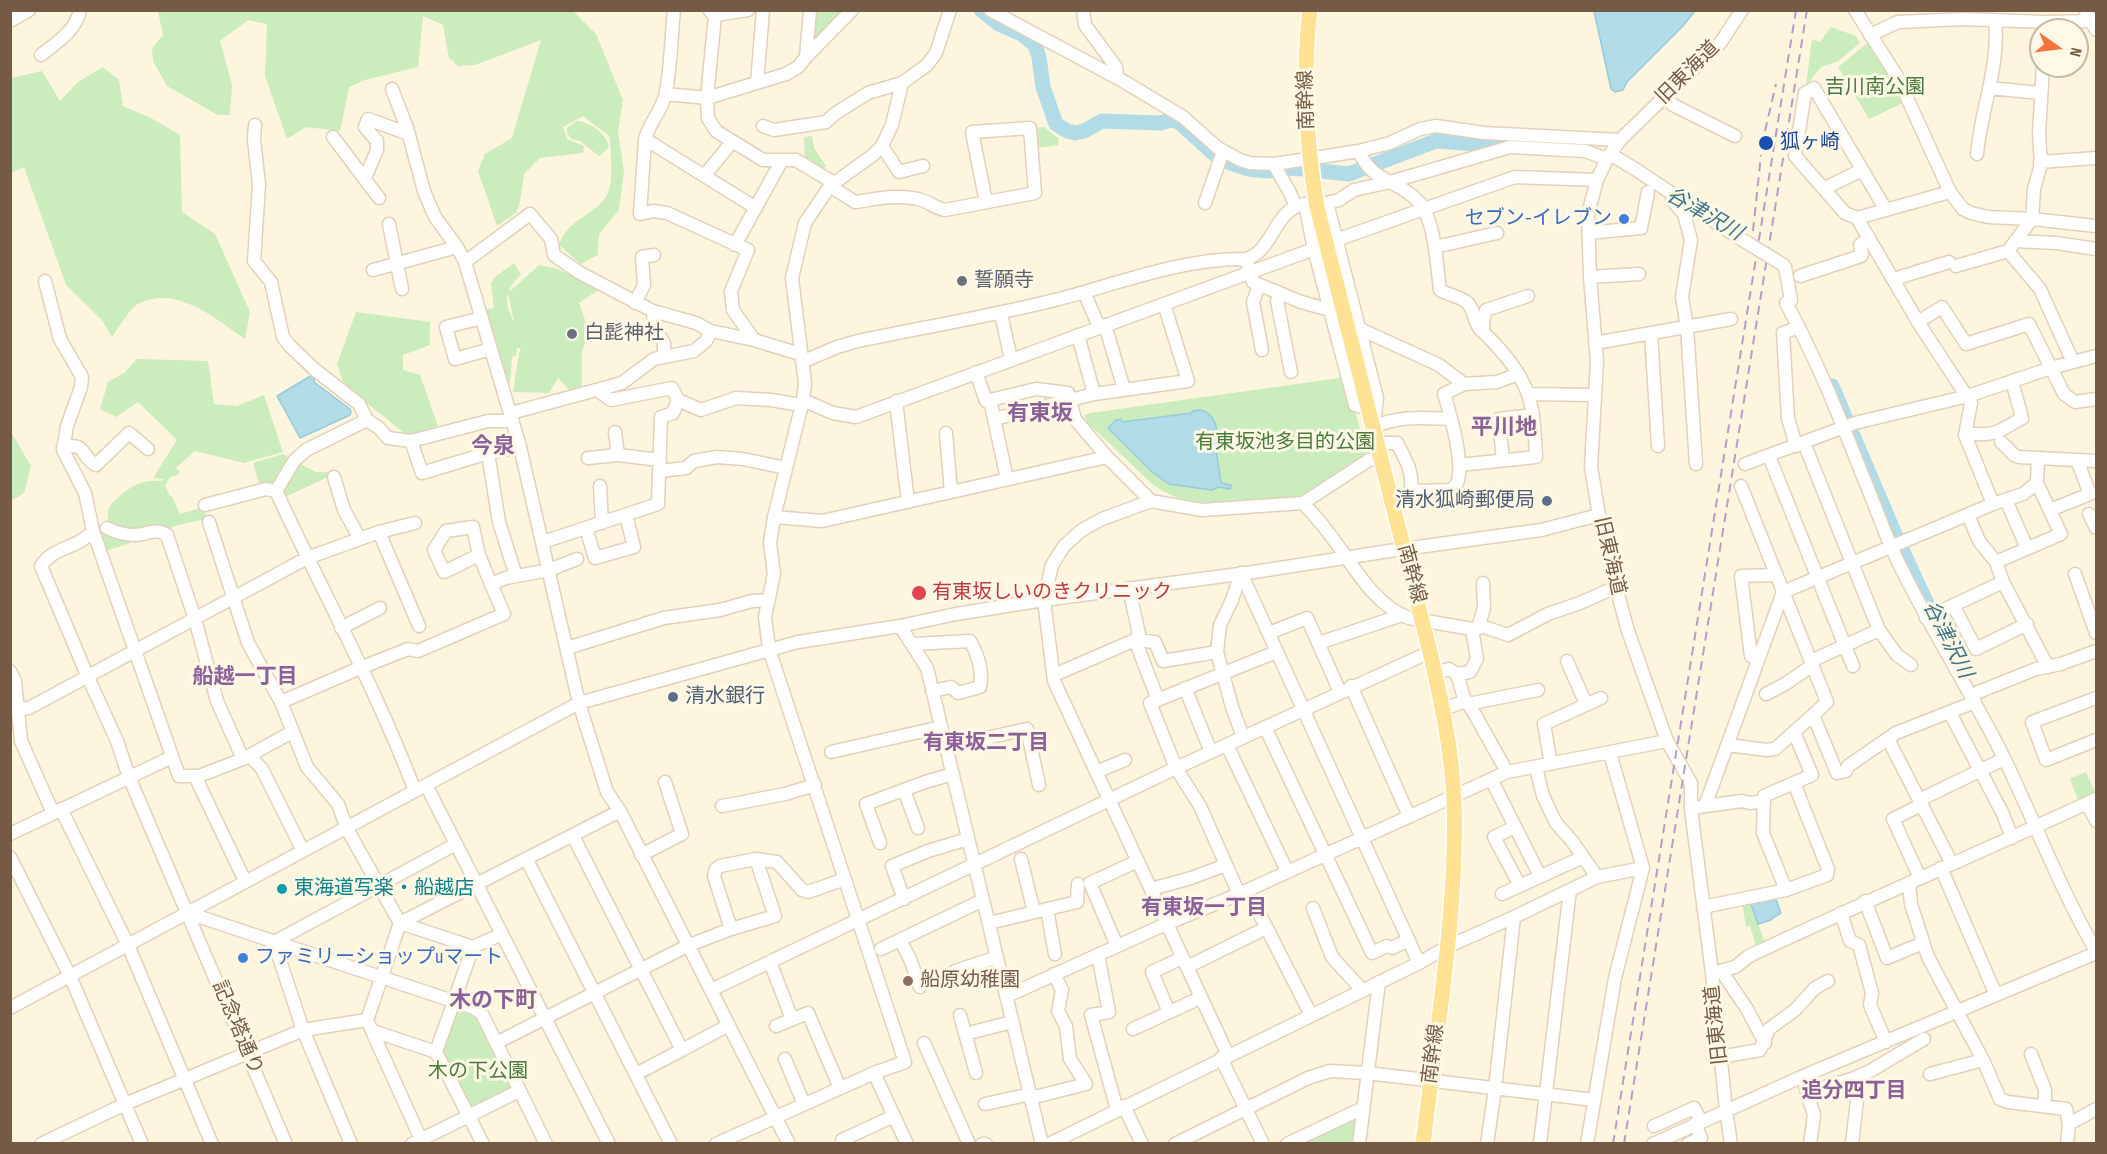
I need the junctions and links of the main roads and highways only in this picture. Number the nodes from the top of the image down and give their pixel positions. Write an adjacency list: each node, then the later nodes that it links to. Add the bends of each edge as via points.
1 (1310, 10): 2 (main road, 南幹線, via 1305,75 1309,160 1317,207 1435,673 1454,798 1447,947)
2 (1423, 1143)

